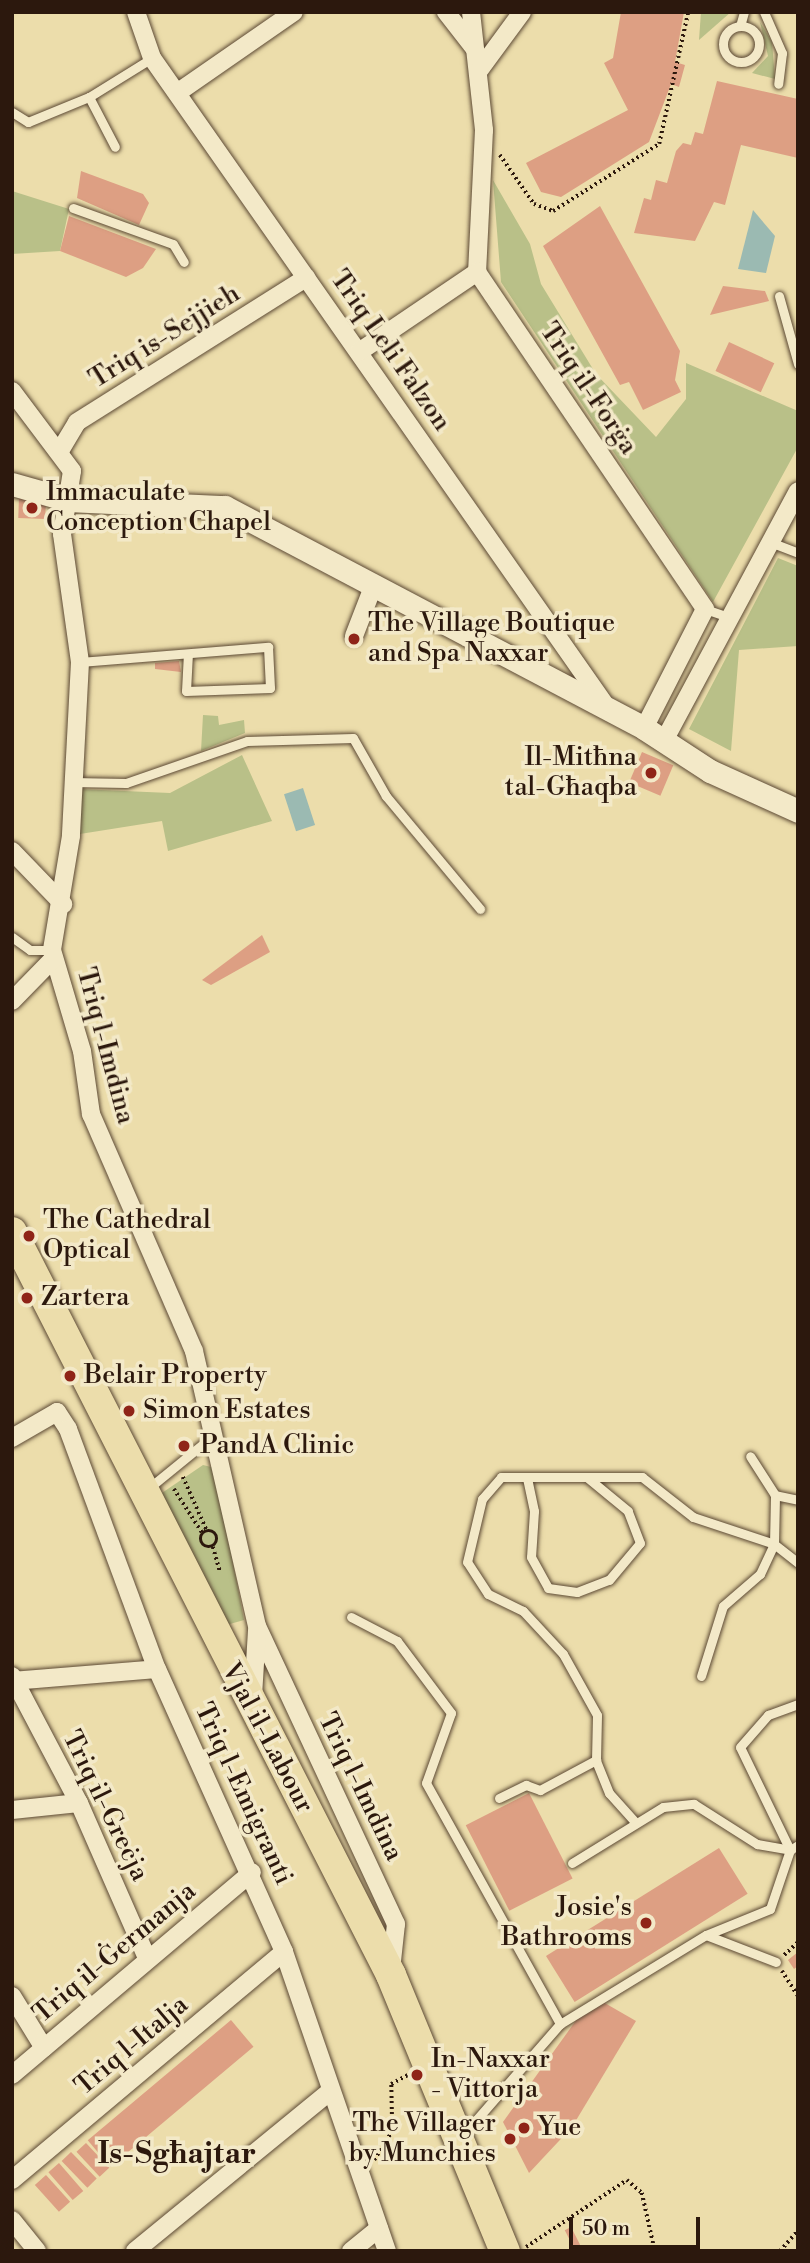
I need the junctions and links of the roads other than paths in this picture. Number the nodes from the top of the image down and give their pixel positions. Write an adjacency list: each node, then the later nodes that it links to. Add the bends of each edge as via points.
1 (136, 12): 10 (street, Triq Leli Falzon)
2 (294, 12): 13 (street)
3 (446, 12): 9 (street)
4 (471, 12): 9 (street)
5 (522, 12): 11 (street)
6 (744, 12): 8 (lane)
7 (764, 12): 12 (lane, via 782,53)
8 (740, 26): 8 (lane, via 755,33 759,45 743,62 731,59 723,45 725,34)
9 (476, 50): 11 (street)
10 (152, 58): 13 (street, Triq Leli Falzon); 14 (lane)
11 (478, 72): 19 (street, via 484,130)
12 (778, 84)
13 (177, 93): 20 (street, Triq Leli Falzon)
14 (89, 97): 15 (lane, via 28,122); 16 (lane)
15 (12, 111)
16 (116, 147)
17 (73, 208): 18 (lane, via 173,244)
18 (184, 262)
19 (477, 272): 22 (street); 32 (street, Triq il-Forġa)
20 (306, 278): 22 (street, Triq Leli Falzon); 25 (street, Triq is-Sejjieh, via 77,422)
21 (779, 296): 23 (lane)
22 (359, 352): 37 (street, Triq Leli Falzon)
23 (798, 363)
24 (12, 391): 25 (street)
25 (61, 449): 28 (street, Triq l-Imdina, via 72,471)
26 (12, 484): 28 (street)
27 (798, 491): 29 (street)
28 (68, 500): 31 (street, via 225,507); 36 (street, Triq l-Imdina, via 62,534)
29 (770, 542): 30 (lane); 33 (street)
30 (798, 554)
31 (373, 587): 34 (street); 37 (street)
32 (705, 609): 33 (lane); 38 (street)
33 (731, 618): 39 (street)
34 (354, 636)
35 (188, 654): 35 (lane, via 186,691 270,688 268,647); 36 (lane)
36 (80, 662): 40 (street, Triq l-Imdina)
37 (612, 715): 38 (street)
38 (644, 728): 39 (street)
39 (665, 739): 41 (street, via 710,771)
40 (70, 782): 43 (street, Triq l-Imdina); 44 (lane, via 126,783 247,741 353,738 386,796)
41 (798, 811)
42 (12, 851): 43 (street)
43 (63, 904): 46 (street, Triq l-Imdina)
44 (480, 909)
45 (12, 937): 46 (lane, via 30,950)
46 (53, 954): 47 (street); 49 (street, Triq l-Imdina, via 82,1051 91,1114 194,1351)
47 (12, 1001)
48 (12, 1232): 54 (main road, Vjal il-Labour)
49 (217, 1432): 54 (lane, via 177,1462); 60 (street, Triq l-Imdina)
50 (12, 1438): 62 (street, Triq l-Emigranti, via 57,1412)
51 (750, 1456): 55 (lane)
52 (527, 1478): 53 (lane); 53 (lane, via 534,1511 531,1557 548,1588 577,1592 608,1580 640,1543 628,1511); 68 (lane, via 500,1477 482,1499 467,1562 488,1594 523,1611 563,1654 597,1715)
53 (588, 1478): 57 (lane, via 642,1478 694,1517)
54 (160, 1490): 61 (main road, Vjal il-Labour)
55 (775, 1495): 56 (lane); 57 (lane)
56 (798, 1500)
57 (774, 1544): 58 (lane); 64 (lane, via 760,1574 723,1606)
58 (798, 1563)
59 (351, 1617): 82 (lane, via 397,1641 451,1713 426,1783)
60 (257, 1626): 61 (street, via 237,1646); 66 (street, Triq l-Imdina); 80 (street, Triq l-Imdina, via 396,1924)
61 (217, 1645): 66 (main road, Vjal il-Labour)
62 (157, 1669): 65 (street); 75 (street, Triq l-Emigranti)
63 (12, 1676): 65 (street, Triq il-Greċja)
64 (701, 1676)
65 (13, 1682): 70 (street, Triq il-Greċja)
66 (252, 1704): 80 (main road, Vjal il-Labour)
67 (798, 1704): 73 (lane, via 768,1715 740,1747)
68 (596, 1760): 69 (lane, via 540,1790 526,1785); 72 (lane, via 609,1793)
69 (499, 1798)
70 (79, 1803): 71 (street); 78 (street, Triq il-Greċja)
71 (12, 1810)
72 (636, 1823): 73 (lane, via 663,1807 694,1804 757,1844); 74 (lane)
73 (794, 1847): 76 (lane, via 770,1909)
74 (572, 1863)
75 (252, 1872): 77 (street, Triq l-Emigranti); 78 (street, Triq il-Ġermanja)
76 (706, 1934): 79 (lane); 82 (lane)
77 (285, 1952): 85 (street, Triq l-Emigranti); 87 (street, Triq l-Italja)
78 (148, 1960): 83 (street, Triq il-Ġermanja)
79 (776, 1962)
80 (391, 1975): 86 (main road, Vjal il-Labour)
81 (12, 1996): 83 (street)
82 (560, 2024): 86 (lane, via 494,2107)
83 (44, 2048): 84 (street, Triq il-Ġermanja)
84 (12, 2075)
85 (328, 2093): 89 (street, Triq l-Emigranti); 92 (street)
86 (459, 2138): 90 (main road, Vjal il-Labour)
87 (12, 2180)
88 (12, 2220): 91 (street)
89 (379, 2228): 93 (street); 94 (street, Triq l-Emigranti)
90 (520, 2248)
91 (37, 2251)
92 (135, 2251)
93 (351, 2251)
94 (387, 2251)

